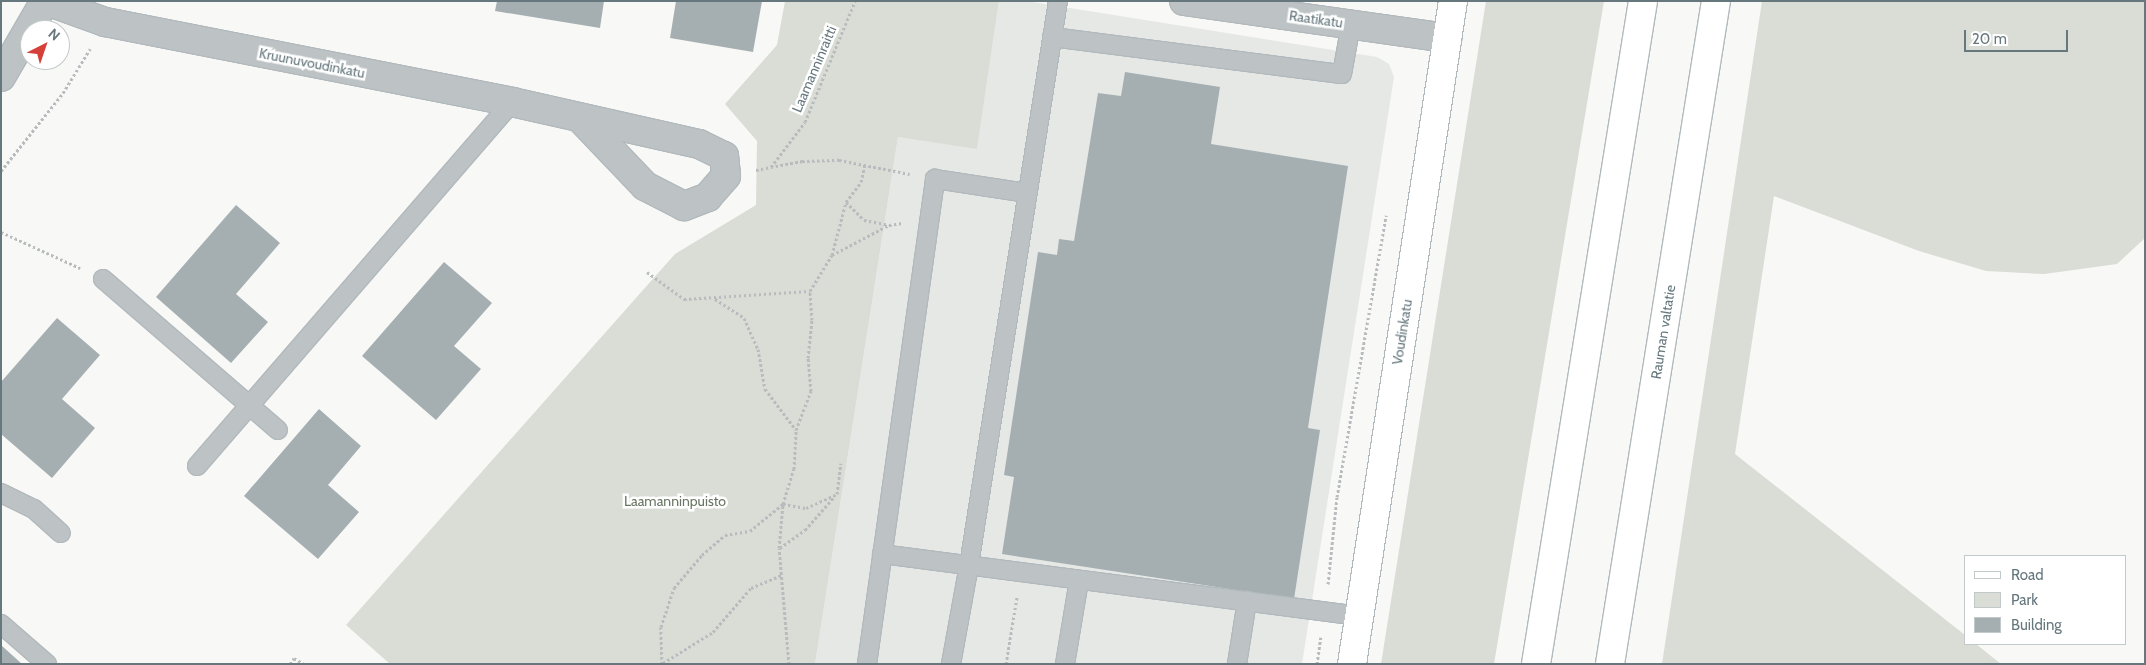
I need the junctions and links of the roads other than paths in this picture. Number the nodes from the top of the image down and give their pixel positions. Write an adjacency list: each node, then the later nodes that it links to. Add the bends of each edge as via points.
1 (46, 1): 11 (street); 12 (street, Kruunuvoudinkatu, via 105,22)
2 (1058, 1): 9 (lane)
3 (1453, 1): 10 (main road, Voudinkatu)
4 (1643, 1): 33 (main road)
5 (1716, 1): 34 (main road, Rauman valtatie)
6 (1197, 2): 7 (street, Raatikatu)
7 (1267, 7): 8 (street, Raatikatu)
8 (1351, 24): 9 (lane, via 1342,74); 10 (street, Raatikatu)
9 (1052, 37): 14 (lane)
10 (1447, 38): 25 (main road, Voudinkatu)
11 (1, 77)
12 (512, 102): 13 (street, Kruunuvoudinkatu); 16 (lane)
13 (580, 118): 13 (street, Kruunuvoudinkatu, via 699,144 724,156 726,176 708,197 684,206 645,186)
14 (1028, 193): 21 (lane, via 935,179); 22 (lane)
15 (103, 279): 16 (lane)
16 (250, 404): 17 (lane); 18 (lane)
17 (278, 430)
18 (197, 466)
19 (1, 493): 20 (lane, via 34,510)
20 (61, 533)
21 (882, 554): 22 (lane); 28 (lane)
22 (969, 565): 23 (lane); 29 (lane)
23 (1079, 580): 24 (lane); 30 (lane)
24 (1247, 601): 25 (lane); 31 (lane)
25 (1360, 616): 32 (main road, Voudinkatu)
26 (1, 624): 27 (lane)
27 (47, 664)
28 (867, 664)
29 (951, 664)
30 (1065, 664)
31 (1237, 664)
32 (1352, 664)
33 (1536, 664)
34 (1610, 664)

